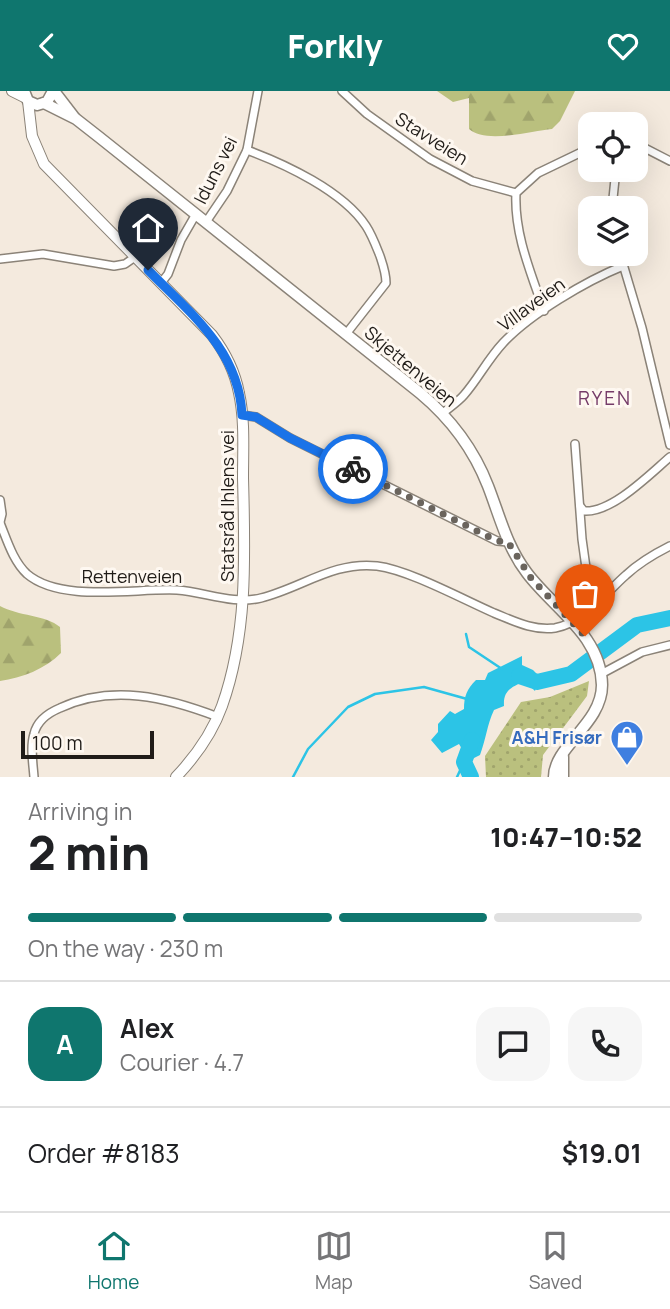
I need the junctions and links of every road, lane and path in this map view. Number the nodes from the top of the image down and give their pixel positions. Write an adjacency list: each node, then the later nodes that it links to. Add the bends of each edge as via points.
1 (12, 91): 5 (street)
2 (53, 91): 6 (main road); 7 (main road, Skjettenveien)
3 (258, 91): 10 (street, Iduns vei)
4 (342, 91): 13 (street, Stavveien, via 430,159 472,181)
5 (26, 97): 6 (main road, Skjettenveien); 8 (street, Statsråd Ihlens vei)
6 (42, 104): 7 (main road, Skjettenveien); 8 (street)
7 (76, 119): 14 (main road, Skjettenveien)
8 (30, 128): 16 (street, Statsråd Ihlens vei, via 48,169)
9 (648, 150): 12 (street)
10 (247, 151): 15 (street, Iduns vei); 21 (street, via 300,174 339,199 367,226 386,283)
11 (578, 154): 13 (street, via 538,173)
12 (670, 161)
13 (516, 193): 20 (street, via 522,244)
14 (196, 214): 15 (main road, Skjettenveien); 19 (street)
15 (206, 222): 21 (main road, Skjettenveien)
16 (135, 257): 17 (street, via 114,266 43,254); 19 (street, Statsråd Ihlens vei)
17 (0, 259)
18 (623, 266): 20 (street, Villaveien); 25 (street)
19 (161, 283): 23 (street, Statsråd Ihlens vei, via 219,345 238,386)
20 (544, 311): 22 (street, Villaveien, via 505,341 466,393)
21 (346, 334): 22 (main road, Skjettenveien)
22 (443, 413): 30 (main road, Skjettenveien, via 481,470)
23 (242, 415): 30 (street, via 256,417 497,541); 32 (street, Statsråd Ihlens vei)
24 (575, 444): 28 (street)
25 (670, 445)
26 (670, 457): 28 (street, via 610,503 594,511)
27 (0, 500): 29 (street)
28 (580, 505): 33 (street, via 588,580)
29 (0, 522): 32 (street, Rettenveien, via 11,552 27,574 68,591 177,590)
30 (508, 542): 34 (main road, Skjettenveien, via 531,578)
31 (670, 546): 33 (street, via 638,565)
32 (243, 599): 34 (street, Rettenveien, via 265,597 342,567 374,566 405,574 527,626 551,628); 37 (street, Statsråd Ihlens vei, via 234,661)
33 (601, 599): 34 (street)
34 (572, 621): 36 (main road, Skjettenveien, via 585,636)
35 (670, 645): 36 (street)
36 (599, 669): 38 (main road, via 601,694 596,709)
37 (218, 717): 39 (street, via 164,699 134,695 69,703 48,713 34,732); 40 (street, Statsråd Ihlens vei, via 203,745)
38 (563, 757): 41 (main road); 42 (main road)
39 (34, 777)
40 (176, 777)
41 (554, 777)
42 (562, 777)

